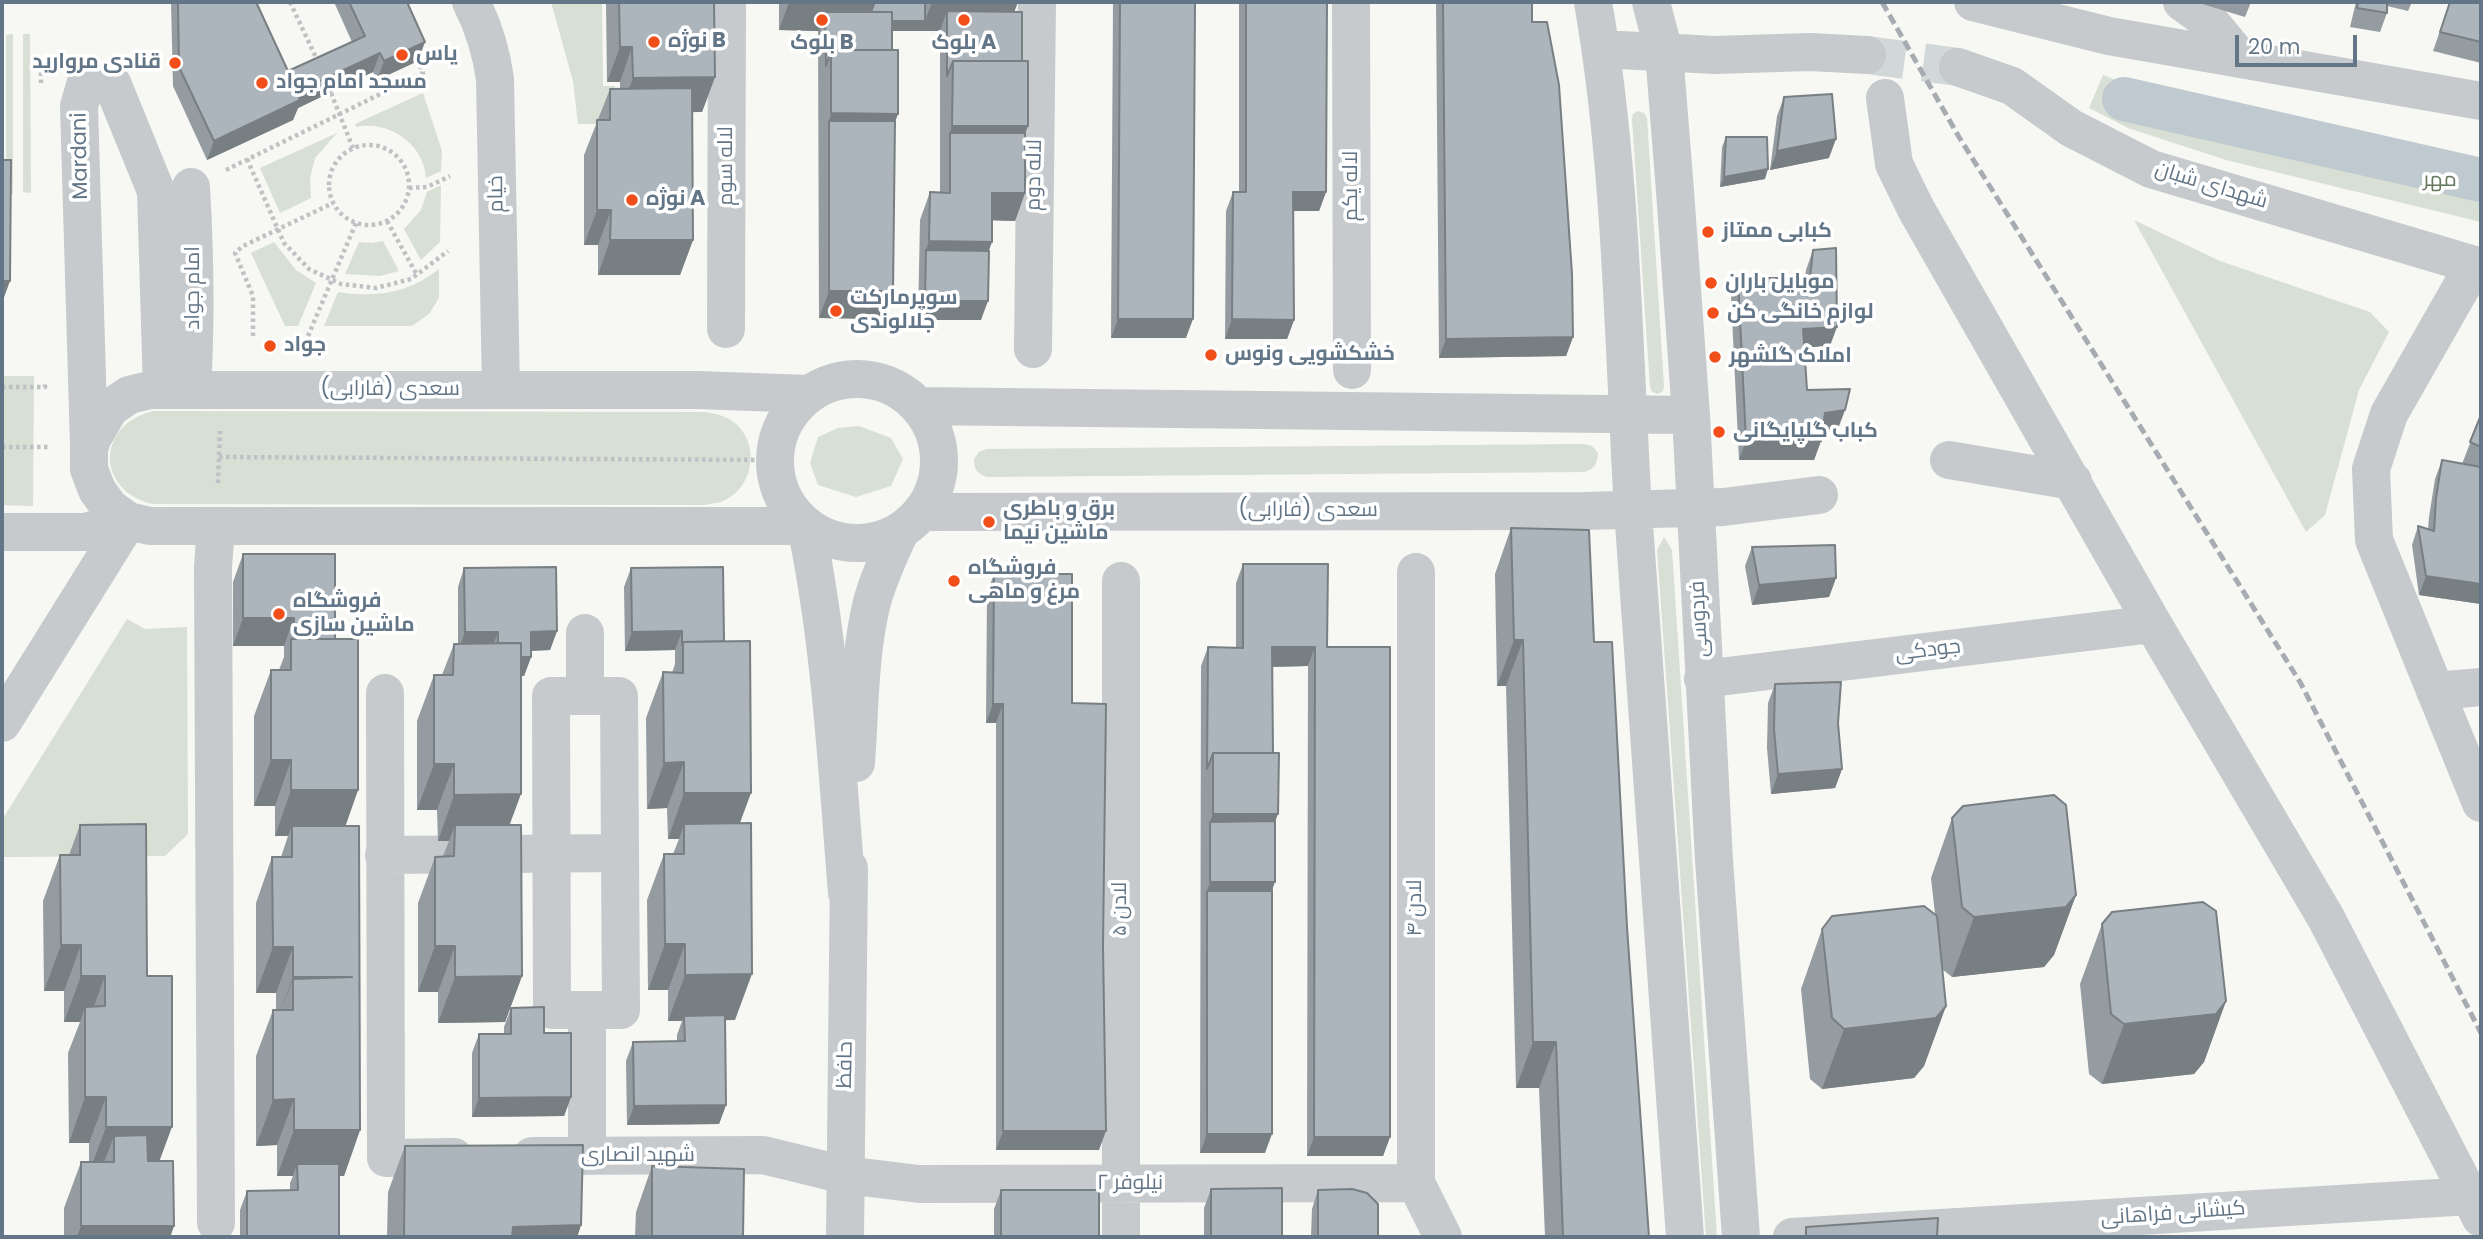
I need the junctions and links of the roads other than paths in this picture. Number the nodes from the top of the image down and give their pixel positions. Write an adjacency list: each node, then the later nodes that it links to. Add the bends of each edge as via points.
1 (471, 2): 22 (street, خیام, via 483,26 495,79)
2 (727, 2): 18 (street, لاله سوم)
3 (1037, 2): 19 (street, لاله دوم)
4 (1351, 2): 20 (street, لاله یکم)
5 (1593, 2): 9 (street)
6 (1651, 2): 10 (street, فردوسی)
7 (1973, 2): 12 (street, via 2109,36)
8 (2182, 2): 12 (street, via 2211,24)
9 (1601, 50): 10 (street); 25 (street)
10 (1664, 52): 11 (street); 26 (street, فردوسی)
11 (1867, 55)
12 (2241, 59): 15 (street)
13 (1958, 67): 17 (street, شهدای شبان, via 2012,86 2071,128 2151,169)
14 (1885, 98): 29 (street, via 1894,164 1916,209)
15 (2481, 101)
16 (191, 187): 21 (street, امام جواد, via 196,318)
17 (2478, 266): 44 (street, via 2389,414 2371,469 2374,540)
18 (726, 329)
19 (1034, 349)
20 (1352, 370)
21 (177, 390): 22 (street, سعدی (فارابی)); 27 (street, سعدی (فارابی), via 129,395 110,408); 27 (street, Mardani, via 156,191 112,83 86,82 79,106)
22 (501, 390): 23 (street, سعدی (فارابی))
23 (809, 394): 24 (street, via 827,384 865,379 903,393); 36 (street, via 782,428 775,449 780,491)
24 (918, 406): 25 (street); 34 (street, via 936,439 939,459 931,496)
25 (1629, 414): 26 (street); 32 (street)
26 (1691, 415): 31 (street, فردوسی)
27 (89, 447): 33 (street, via 89,469 97,490 110,508)
28 (1949, 460): 29 (street)
29 (2073, 481): 40 (street)
30 (1819, 495): 31 (street, سعدی (فارابی))
31 (1694, 508): 32 (street, سعدی (فارابی)); 42 (street, فردوسی)
32 (1633, 509): 34 (street, سعدی (فارابی)); 63 (street)
33 (128, 521): 35 (street, via 150,526); 37 (street, via 85,532); 47 (street)
34 (910, 522): 36 (street, via 870,542 848,543 826,538); 52 (street, via 878,580 864,647)
35 (216, 526): 36 (street); 59 (street)
36 (806, 526): 52 (street, via 829,667)
37 (2, 532)
38 (1416, 572): 56 (street, لادن ۴)
39 (1121, 581): 57 (street, لادن ۵)
40 (2153, 624): 42 (street, جودکی); 58 (street, via 2326,918)
41 (585, 634): 46 (street)
42 (1703, 679): 64 (street, فردوسی)
43 (2481, 687): 44 (street)
44 (2435, 691): 48 (street)
45 (385, 693): 51 (street)
46 (585, 696): 49 (street, via 620,696); 50 (street, via 551,696)
47 (2, 723)
48 (2481, 803)
49 (620, 853): 50 (street); 53 (street, via 621,1010)
50 (552, 854): 51 (street); 53 (street, via 552,1010)
51 (384, 855): 54 (street, شهید انصاری, via 386,1158)
52 (848, 893): 55 (street, حافظ)
53 (587, 1010): 54 (street)
54 (587, 1156): 55 (street, شهید انصاری, via 763,1155)
55 (845, 1175): 57 (street, نیلوفر ۲, via 919,1185); 60 (street, حافظ)
56 (1416, 1183): 57 (street, نیلوفر ۲); 62 (street, لادن ۴)
57 (1121, 1184): 61 (street, لادن ۵)
58 (2476, 1207): 65 (street, کیشانی فراهانی)
59 (216, 1223)
60 (845, 1237)
61 (1121, 1237)
62 (1443, 1237)
63 (1685, 1237)
64 (1741, 1237)
65 (1792, 1237)

